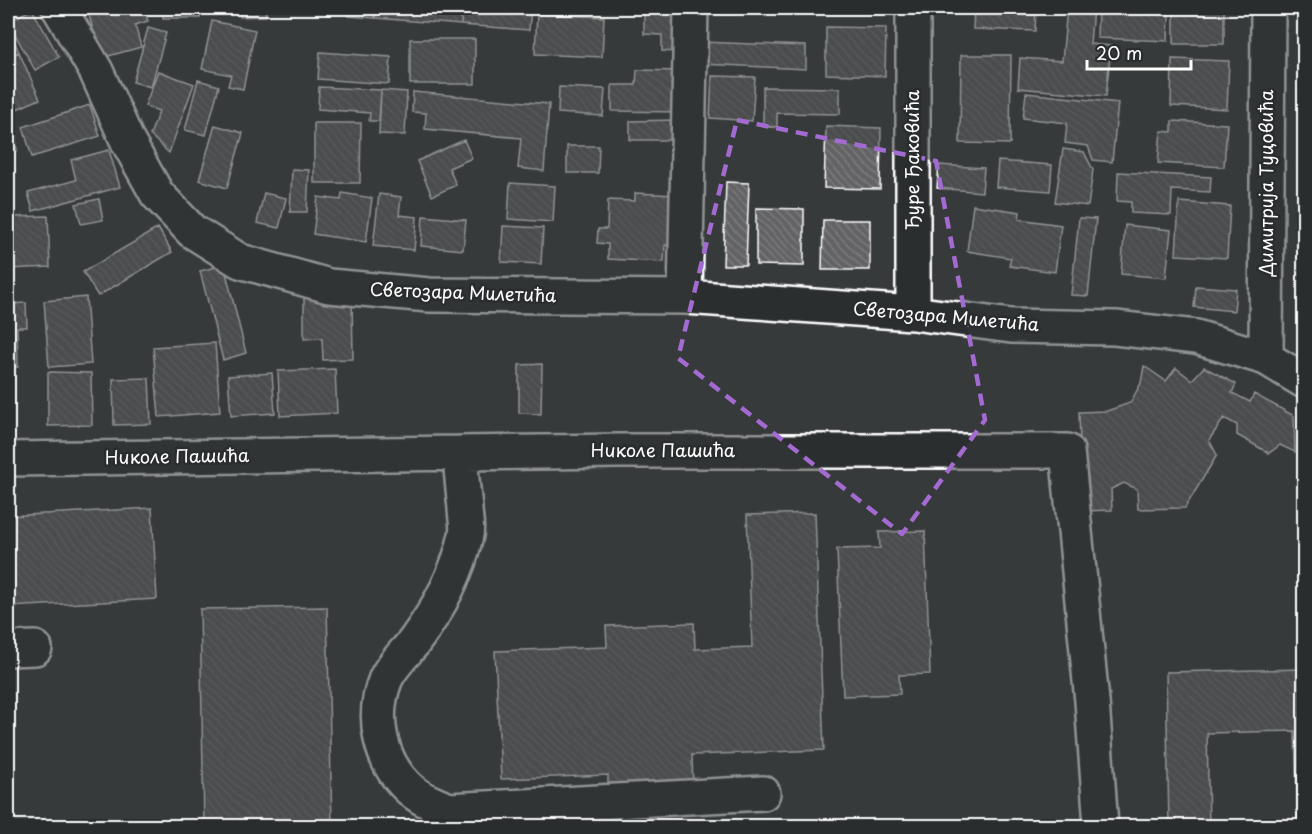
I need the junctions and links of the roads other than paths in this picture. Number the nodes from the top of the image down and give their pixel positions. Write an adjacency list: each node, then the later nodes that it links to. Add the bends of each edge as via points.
1 (59, 8): 5 (street, Светозара Милетића, via 96,71 157,194 192,231 240,261 329,286 406,293)
2 (691, 8): 5 (street)
3 (913, 8): 6 (street, Ђуре Ђаковића)
4 (1268, 8): 7 (street, Димитрија Туцовића)
5 (685, 297): 6 (street, Светозара Милетића)
6 (913, 313): 7 (street, Светозара Милетића, via 1011,326 1115,328 1184,336)
7 (1266, 358): 8 (street, Светозара Милетића)
8 (1305, 381)
9 (460, 453): 10 (street, Николе Пашића); 11 (street, via 467,533 440,601 398,659 380,697 380,739 398,776 413,791 449,810); 12 (street, Николе Пашића, via 1067,451)
10 (8, 459)
11 (763, 793)
12 (1101, 826)

